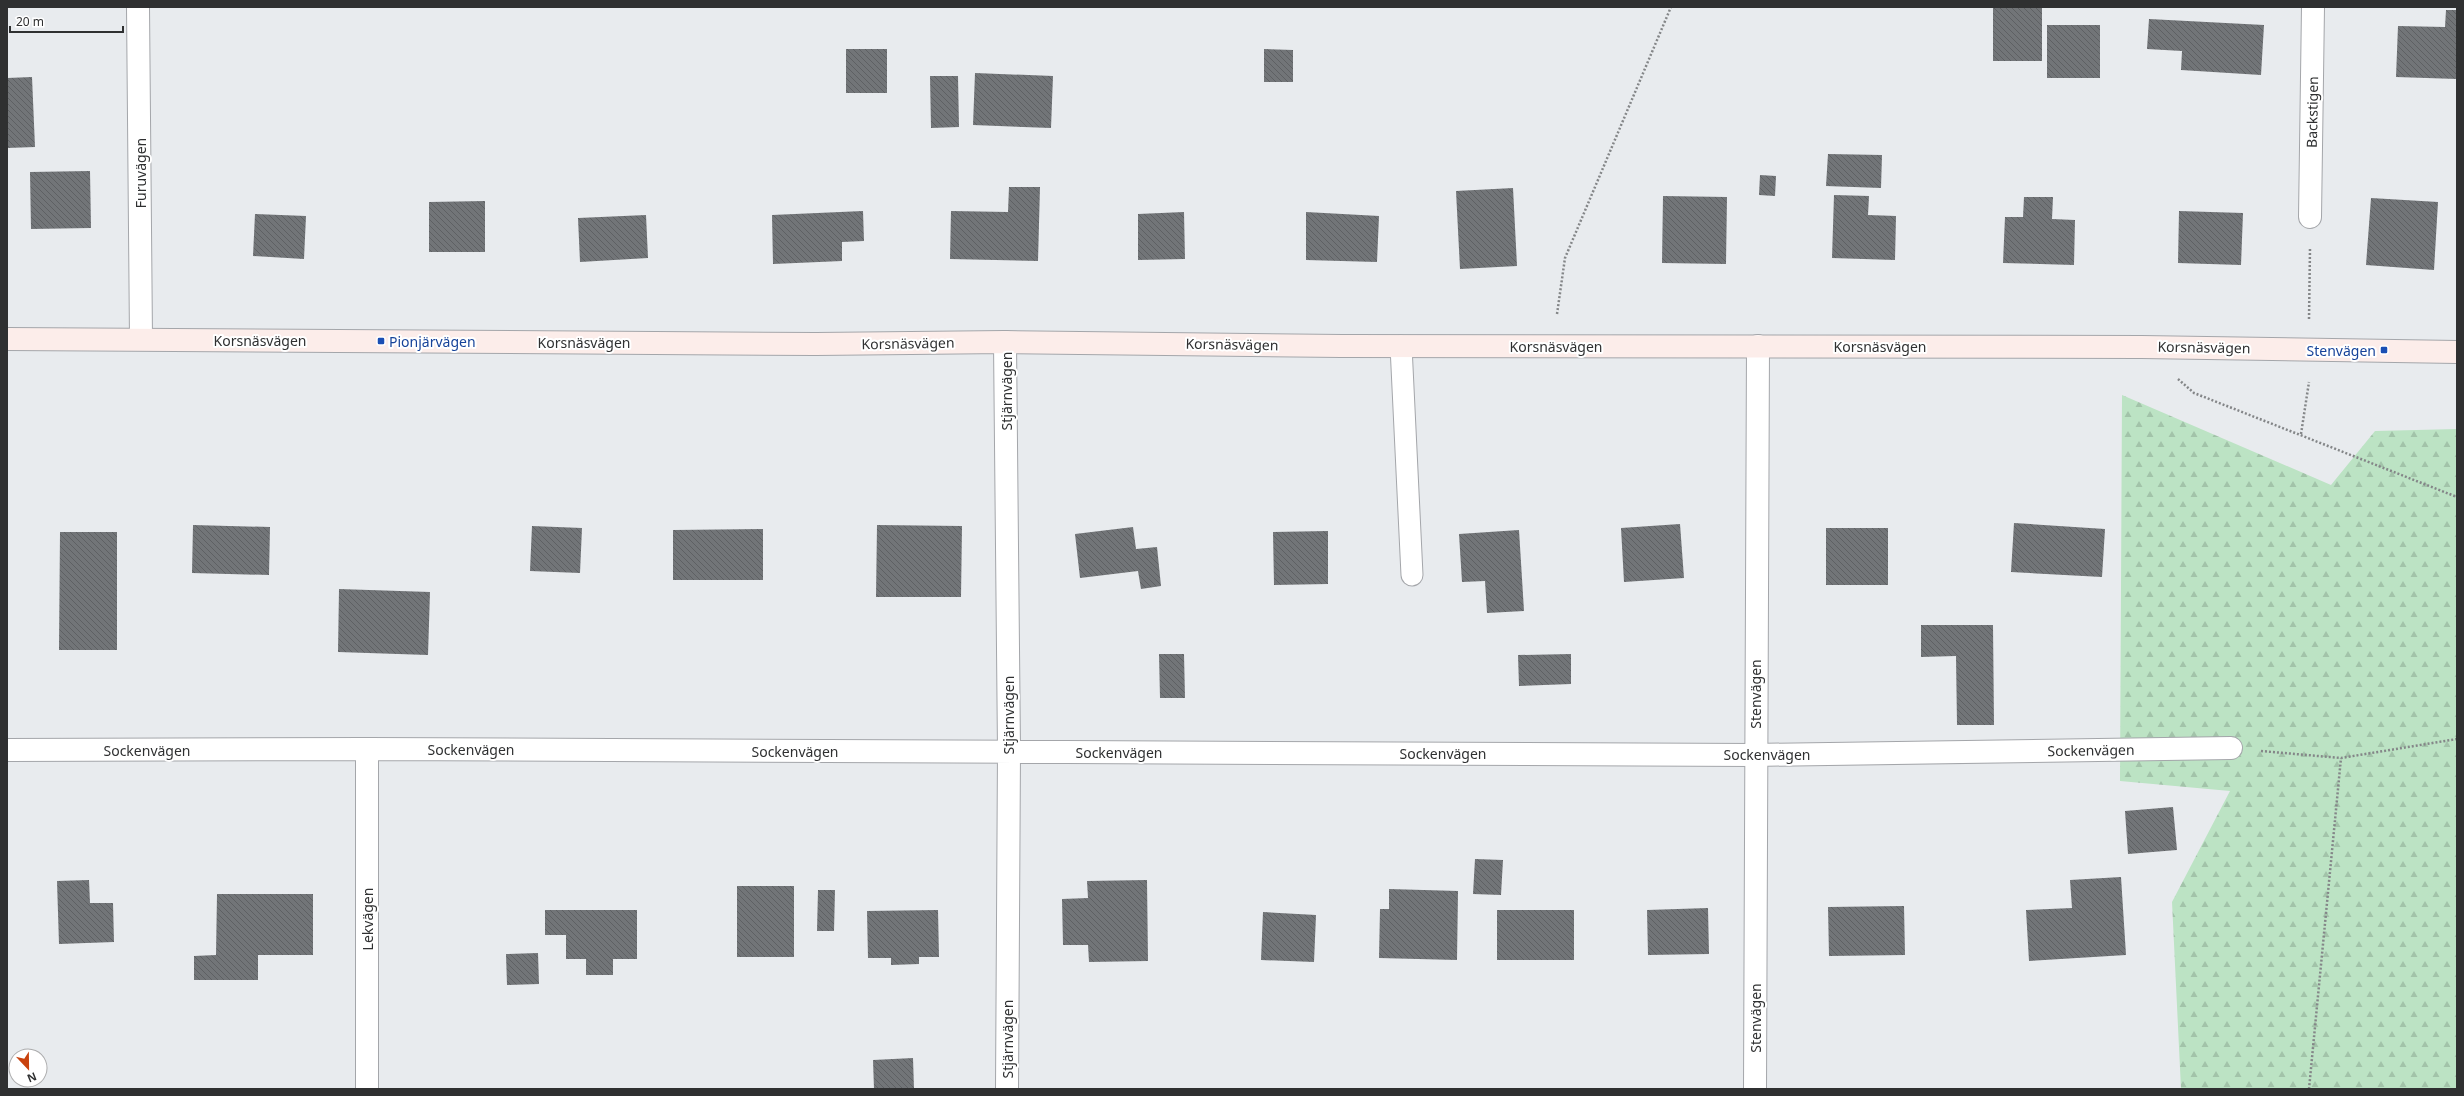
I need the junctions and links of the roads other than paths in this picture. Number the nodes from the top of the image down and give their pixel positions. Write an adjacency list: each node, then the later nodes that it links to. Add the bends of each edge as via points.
1 (138, 7): 5 (street, Furuvägen)
2 (2313, 7): 3 (street, Backstigen)
3 (2310, 217)
4 (7, 339): 5 (street, Korsnäsvägen)
5 (141, 339): 6 (street, Korsnäsvägen, via 808,344)
6 (1005, 342): 7 (street, Korsnäsvägen); 14 (street, Stjärnvägen)
7 (1401, 346): 8 (street, Korsnäsvägen); 10 (lane)
8 (1758, 346): 9 (street, Korsnäsvägen, via 2142,347); 15 (street, Stenvägen)
9 (2457, 352)
10 (1412, 575)
11 (2231, 748): 15 (street, Sockenvägen)
12 (367, 749): 13 (street, Sockenvägen); 14 (street, Sockenvägen); 16 (street, Lekvägen)
13 (7, 750)
14 (1009, 751): 15 (street, Sockenvägen); 17 (street, Stjärnvägen)
15 (1754, 754): 18 (street, Stenvägen)
16 (367, 1089)
17 (1007, 1089)
18 (1755, 1089)

